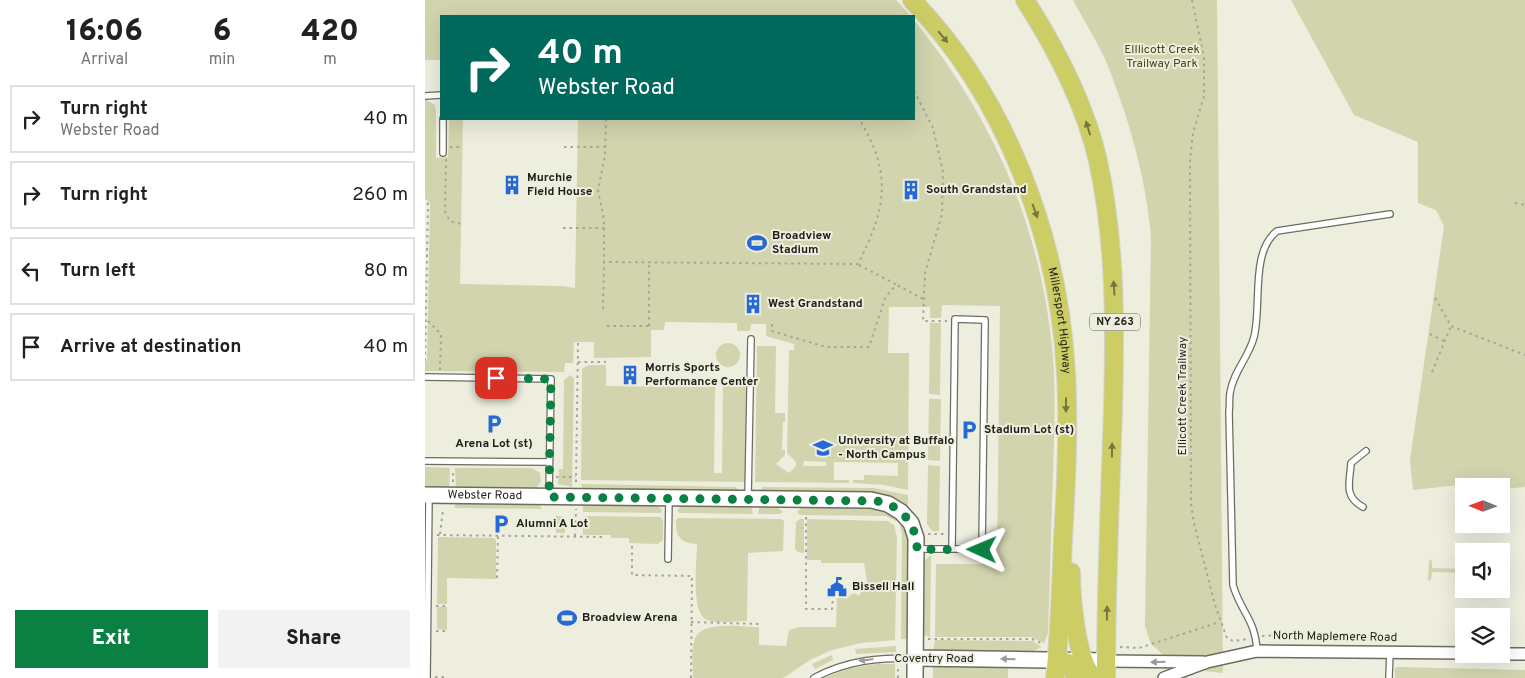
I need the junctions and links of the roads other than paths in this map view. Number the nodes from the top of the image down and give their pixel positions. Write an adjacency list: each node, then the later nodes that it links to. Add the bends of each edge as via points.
1 (912, 0): 13 (main road, Millersport Highway, one-way to 13, via 954,50 1002,129 1039,224 1054,280 1066,373)
2 (1025, 0): 32 (main road, NY 263, one-way to 2, via 1115,309 1109,222 1097,159 1083,113 1046,33)
3 (440, 95): 4 (lane)
4 (425, 96)
5 (443, 120): 6 (lane)
6 (443, 150)
7 (1390, 214): 23 (lane, via 1277,232 1268,238 1262,251 1255,335 1232,386 1229,412 1233,585 1238,603 1248,615)
8 (751, 339): 17 (lane)
9 (425, 377): 12 (lane, via 551,379)
10 (1366, 451): 18 (lane, via 1351,463 1349,492 1354,502)
11 (425, 461): 12 (lane)
12 (549, 462): 15 (lane)
13 (1065, 487): 29 (main road, Millersport Highway); 30 (main road, via 1072,535 1071,586)
14 (427, 495): 15 (street, Webster Road); 22 (lane)
15 (549, 497): 16 (street, Webster Road, via 576,490)
16 (669, 498): 17 (street, Webster Road); 21 (lane)
17 (748, 499): 19 (street, Webster Road, via 882,502 895,507 906,517 914,531)
18 (1363, 507)
19 (917, 549): 20 (lane); 28 (street, Webster Road)
20 (952, 549): 20 (lane, via 982,550 985,320 955,321)
21 (668, 559)
22 (426, 600): 33 (lane)
23 (1257, 651): 24 (street, North Maplemere Road); 31 (street, North Maplemere Road)
24 (1390, 651): 25 (street, North Maplemere Road); 40 (lane)
25 (1455, 653)
26 (1510, 654): 27 (street)
27 (1525, 654)
28 (915, 658): 29 (street, Coventry Road, one-way to 28); 34 (lane, Coventry Road, one-way to 34, via 851,662); 35 (street, Webster Road)
29 (1057, 660): 30 (street, Coventry Road); 36 (main road, Millersport Highway); 37 (main road, via 1067,663)
30 (1083, 661): 32 (street, Coventry Road); 38 (main road)
31 (1207, 662): 32 (street, North Maplemere Road, one-way to 32); 39 (street, North Maplemere Road)
32 (1106, 670)
33 (427, 678)
34 (814, 678)
35 (915, 678)
36 (1055, 678)
37 (1077, 678)
38 (1094, 678)
39 (1164, 678)
40 (1389, 678)

